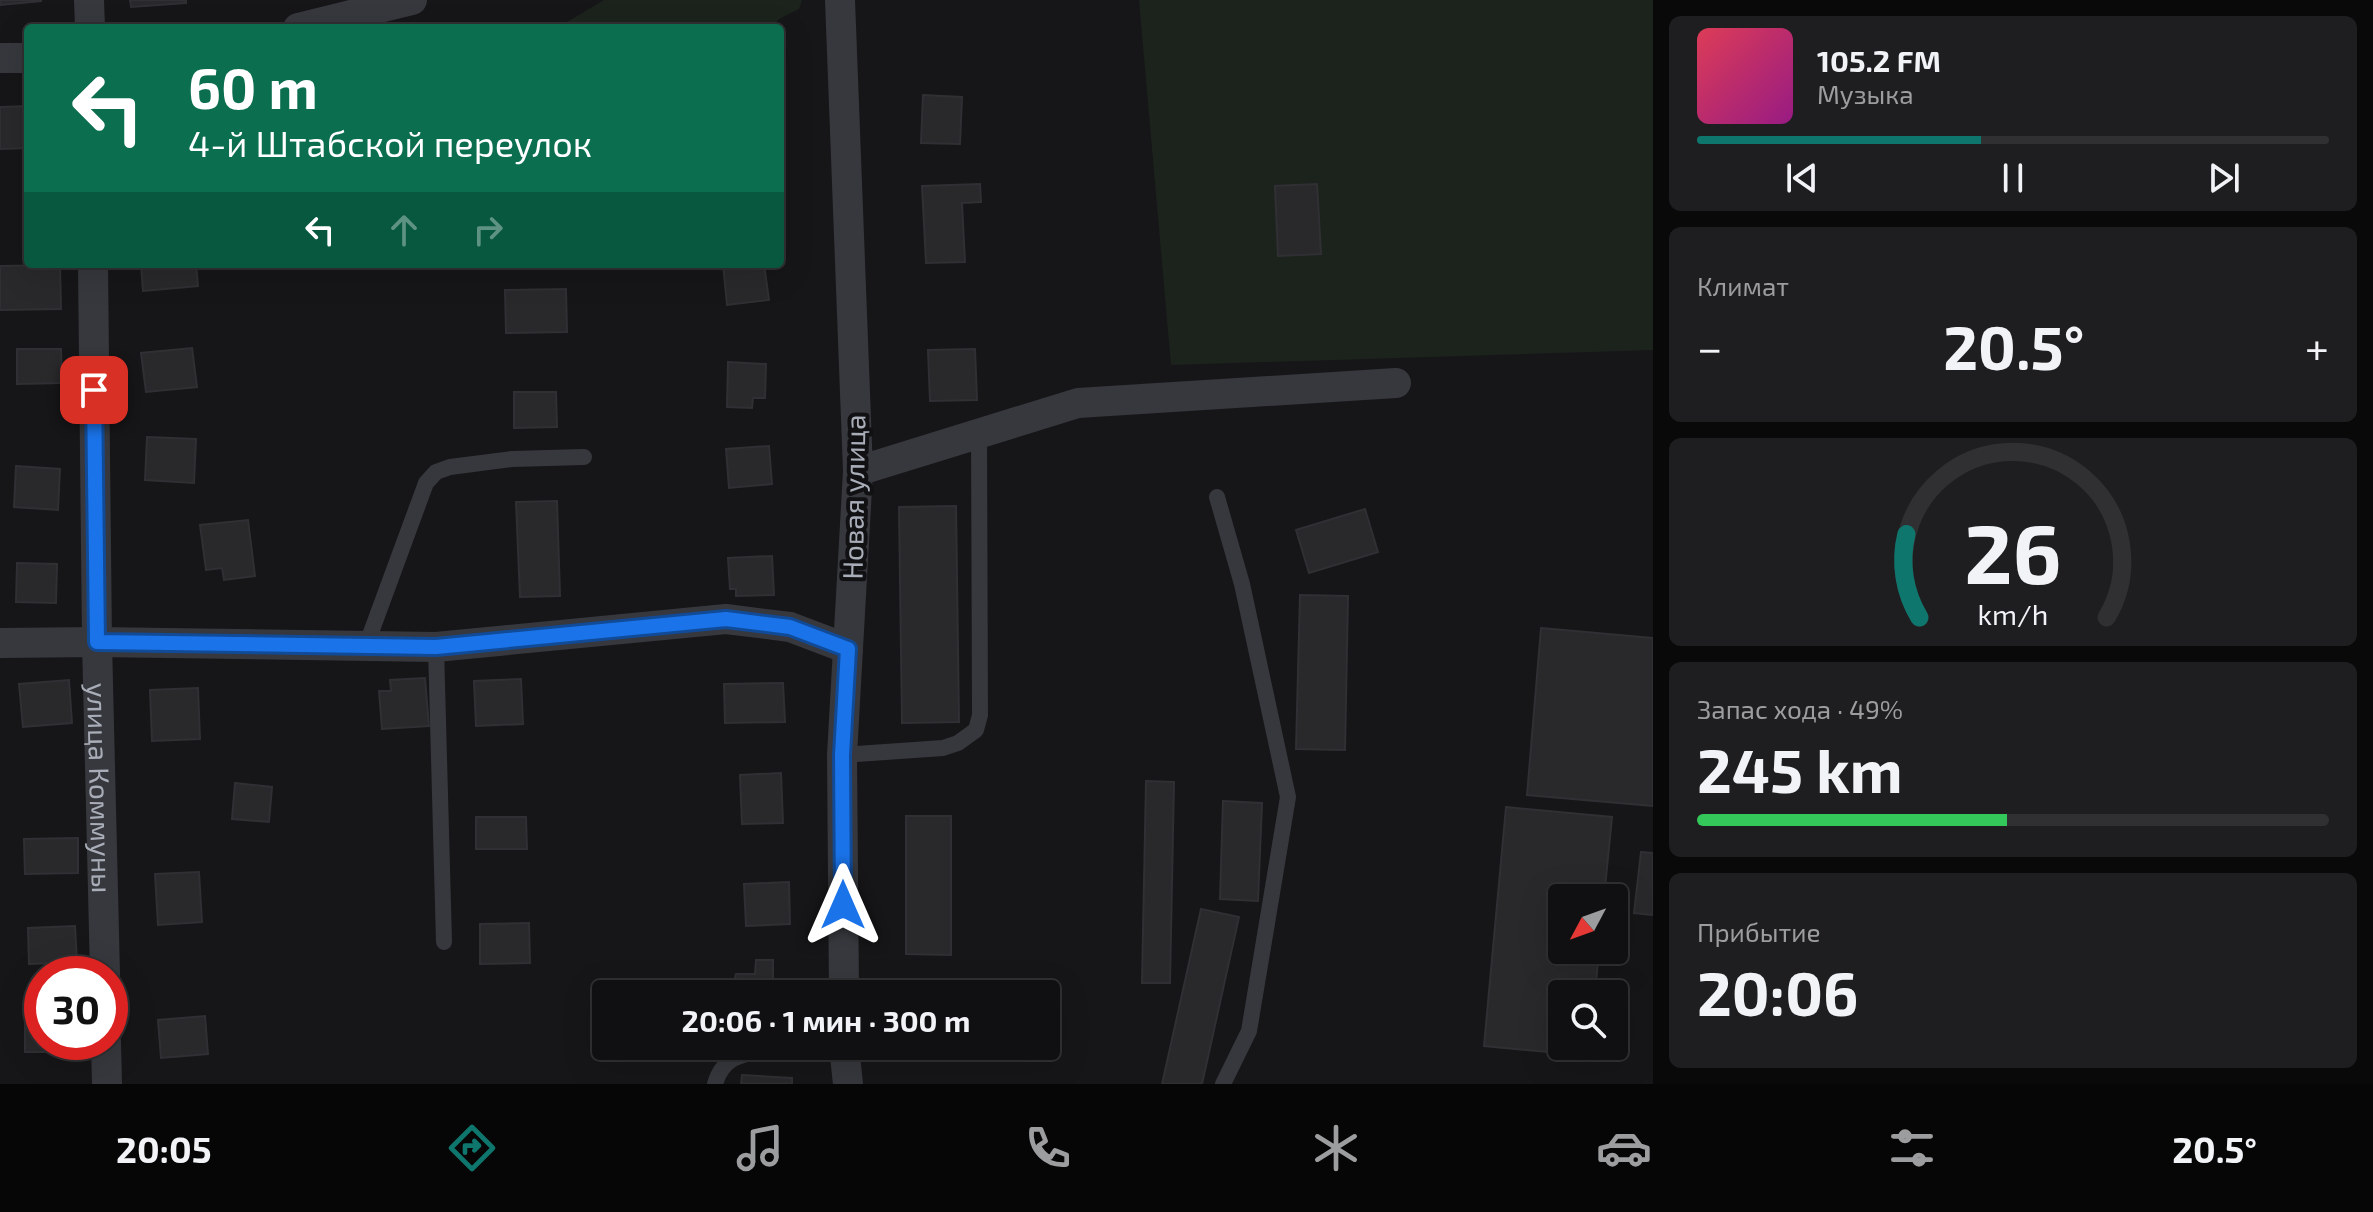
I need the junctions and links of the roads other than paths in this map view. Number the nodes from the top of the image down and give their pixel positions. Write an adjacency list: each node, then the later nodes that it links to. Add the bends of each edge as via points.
1 (89, 0): 4 (street)
2 (412, 0): 5 (street)
3 (840, 0): 12 (street, Новая улица)
4 (90, 24)
5 (314, 24)
6 (0, 58): 7 (street)
7 (24, 58)
8 (93, 268): 14 (street, улица Коммуны)
9 (1396, 383): 10 (street, via 1078,403)
10 (979, 432): 12 (street); 19 (lane, via 976,730 943,748)
11 (584, 457): 16 (lane, via 512,459 436,472 426,483)
12 (858, 471): 18 (street, Новая улица)
13 (1217, 497): 29 (lane, via 1242,584 1288,797 1249,1031)
14 (97, 642): 15 (street); 16 (street); 21 (street, улица Коммуны)
15 (0, 643)
16 (366, 646): 17 (street)
17 (436, 647): 18 (street, via 726,619 790,627); 20 (lane)
18 (848, 649): 19 (street, Новая улица)
19 (842, 755): 22 (street, Новая улица)
20 (444, 942)
21 (105, 956)
22 (844, 980)
23 (106, 1060): 26 (street)
24 (732, 1060): 27 (lane)
25 (845, 1060): 28 (street)
26 (107, 1084)
27 (715, 1084)
28 (848, 1084)
29 (1223, 1084)

